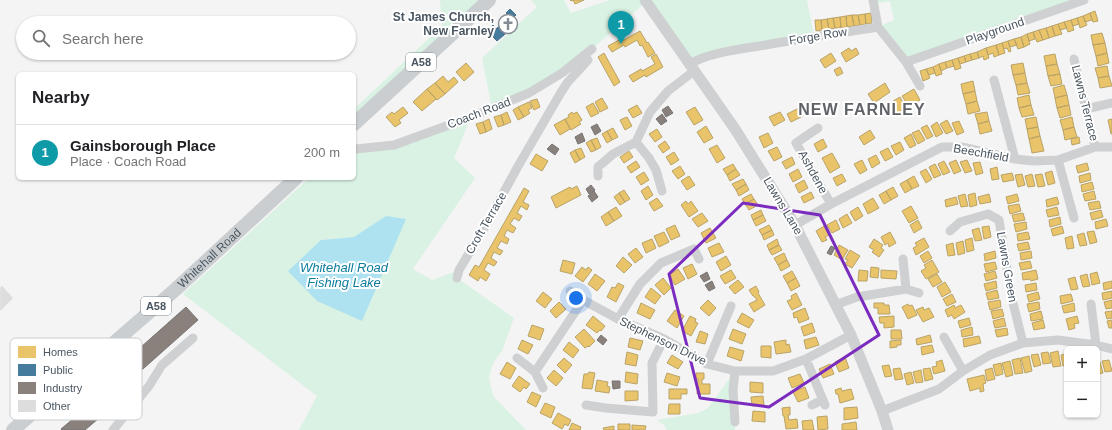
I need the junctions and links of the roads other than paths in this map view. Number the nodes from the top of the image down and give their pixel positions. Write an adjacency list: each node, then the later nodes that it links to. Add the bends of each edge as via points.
1 (488, 0): 15 (main road, A58)
2 (873, 0): 5 (street)
3 (1084, 0): 9 (street, Playground)
4 (646, 1): 10 (street, Lawns Lane)
5 (878, 27): 9 (street); 10 (street, Forge Row, via 728,51 695,60)
6 (592, 49): 7 (street, Coach Road)
7 (584, 55): 20 (street, Coach Road, via 562,73 529,93 471,117 394,145); 32 (street, Croft Terrace, via 588,60 560,94 458,270)
8 (1074, 59): 14 (street, Lawns Terrace)
9 (906, 62): 12 (street)
10 (692, 68): 17 (street, Forge Row, via 650,112); 28 (street, Lawns Lane, via 735,129)
11 (994, 80): 21 (street)
12 (920, 86)
13 (1112, 103): 14 (street)
14 (1086, 109): 19 (street, Lawns Terrace)
15 (356, 122)
16 (818, 128): 26 (street, Ashdene, via 796,143)
17 (636, 142): 23 (street, via 613,154 598,167); 25 (street, via 656,170)
18 (1112, 146): 19 (street, Beechfield)
19 (1095, 147): 22 (street, Beechfield)
20 (356, 149)
21 (1015, 159): 22 (street, Beechfield); 26 (street, Beechfield, via 962,147 942,147)
22 (1058, 160): 27 (street)
23 (598, 176)
24 (294, 180): 43 (main road, Whitehall Road / A58)
25 (662, 191)
26 (831, 204): 28 (street, Beechfield)
27 (1074, 218)
28 (795, 225): 38 (street, Lawns Lane)
29 (950, 231): 46 (street, Lawns Green, via 960,222 988,214 999,220 1012,299)
30 (699, 259): 40 (street, via 692,245 661,263 640,284)
31 (903, 259): 33 (street)
32 (457, 278)
33 (906, 289): 35 (street); 38 (street, via 857,297)
34 (570, 291): 36 (street, Stephenson Drive)
35 (919, 293)
36 (583, 300): 40 (street, Stephenson Drive); 54 (street)
37 (1091, 304): 47 (street)
38 (835, 305): 41 (street, Lawns Lane)
39 (731, 306): 51 (street)
40 (618, 319): 45 (street, Stephenson Drive)
41 (851, 335): 50 (street, Stephenson Drive); 59 (street, Lawns Lane)
42 (944, 337): 53 (street)
43 (119, 338)
44 (193, 338): 56 (street, via 162,365)
45 (664, 339): 51 (street, Stephenson Drive); 57 (street, via 652,363 654,412)
46 (1023, 343): 47 (street, via 1058,340); 53 (street, via 990,355)
47 (1096, 345): 48 (street)
48 (1112, 349)
49 (517, 358): 54 (street)
50 (806, 359): 52 (street, Stephenson Drive, via 773,371); 58 (street, via 824,402)
51 (707, 364): 52 (street, Stephenson Drive)
52 (735, 371): 62 (street)
53 (963, 371): 59 (street, via 939,389)
54 (535, 372): 55 (street)
55 (543, 388)
56 (142, 395)
57 (586, 405)
58 (812, 405)
59 (882, 411): 65 (street, Lawns Lane)
60 (25, 420): 63 (main road, Whitehall Road / A58)
61 (121, 420): 64 (street)
62 (735, 422)
63 (13, 430)
64 (113, 430)
65 (888, 430)

